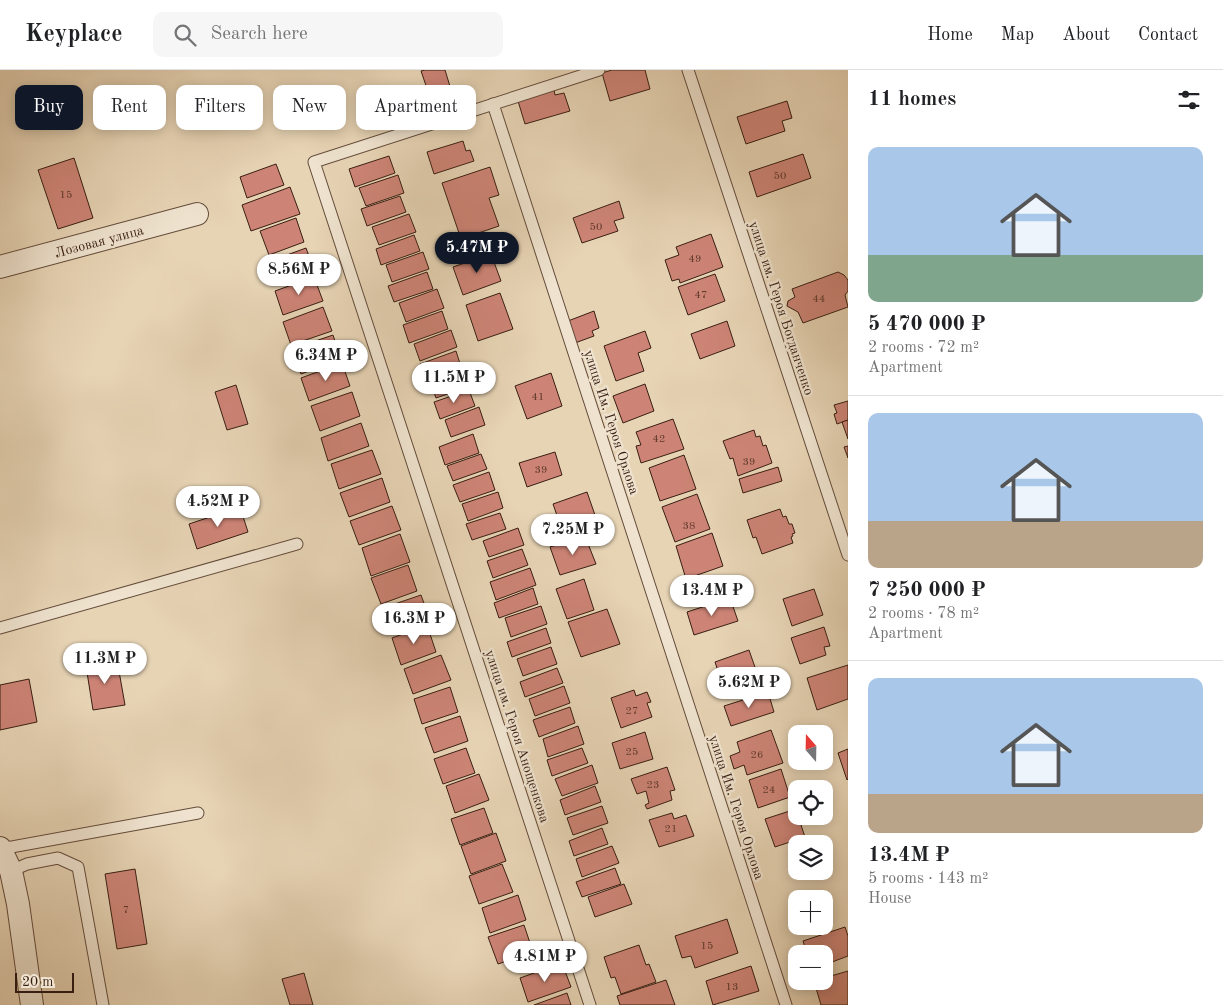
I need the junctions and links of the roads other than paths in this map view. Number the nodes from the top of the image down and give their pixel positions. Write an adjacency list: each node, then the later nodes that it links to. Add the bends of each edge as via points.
1 (599, 70): 3 (lane)
2 (688, 70): 7 (lane, улица им. Героя Богданченко)
3 (492, 104): 15 (lane, улица им. Героя Анощенкова, via 314,162); 16 (lane, улица Им. Героя Орлова)
4 (197, 214): 5 (street, Лозовая улица)
5 (0, 267)
6 (297, 544): 8 (lane)
7 (848, 555)
8 (0, 628)
9 (198, 813): 10 (lane)
10 (0, 849): 11 (street)
11 (11, 871): 12 (street); 14 (lane, via 58,858 78,868)
12 (9, 905): 13 (street)
13 (32, 1005)
14 (103, 1005)
15 (590, 1005)
16 (786, 1005)

